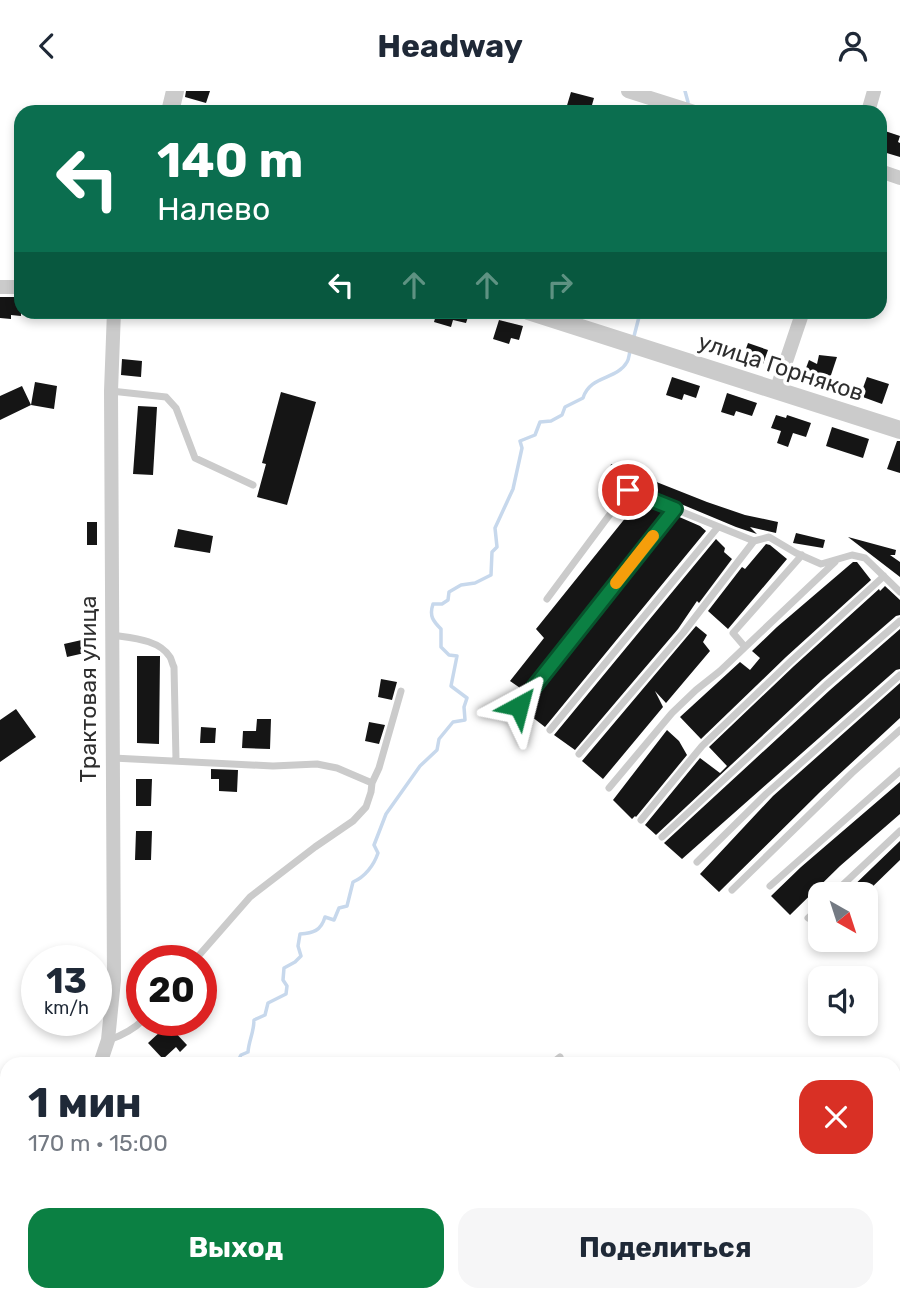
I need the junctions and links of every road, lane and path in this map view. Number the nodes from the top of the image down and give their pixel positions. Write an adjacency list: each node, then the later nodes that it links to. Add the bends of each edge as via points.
1 (628, 91): 2 (street)
2 (672, 105)
3 (114, 319): 6 (street, Трактовая улица)
4 (553, 319): 7 (street, улица Горняков)
5 (800, 319): 7 (street)
6 (111, 391): 9 (lane, via 166,397 176,408 195,458); 19 (street, Трактовая улица)
7 (776, 391): 8 (street, улица Горняков)
8 (900, 430)
9 (253, 485)
10 (675, 509): 11 (lane); 17 (lane, via 628,490); 23 (lane)
11 (718, 527): 12 (lane); 24 (lane)
12 (754, 541): 13 (lane, via 769,537); 26 (lane, via 683,633)
13 (802, 555): 14 (lane, via 821,564); 20 (lane, via 733,633)
14 (838, 559): 15 (lane, via 865,558); 20 (lane)
15 (884, 576): 16 (lane); 32 (lane, via 702,746)
16 (900, 592)
17 (547, 599)
18 (900, 621): 34 (lane)
19 (112, 635): 27 (street, Трактовая улица); 28 (lane, via 143,640 170,656)
20 (745, 647): 31 (lane, via 672,713)
21 (900, 675): 35 (lane)
22 (401, 691): 30 (lane)
23 (519, 706)
24 (550, 730)
25 (900, 730): 38 (lane)
26 (579, 754)
27 (113, 758): 28 (lane); 41 (street, Трактовая улица, via 114,980)
28 (176, 760): 30 (lane, via 317,764)
29 (900, 771): 37 (lane)
30 (372, 783): 39 (lane, via 366,807 353,821 250,897)
31 (609, 789)
32 (640, 820)
33 (900, 831): 36 (lane)
34 (662, 837)
35 (697, 862)
36 (846, 882)
37 (770, 886)
38 (732, 890)
39 (208, 945)
40 (126, 1034): 41 (lane)
41 (108, 1040): 42 (street, Трактовая улица)
42 (102, 1057)

